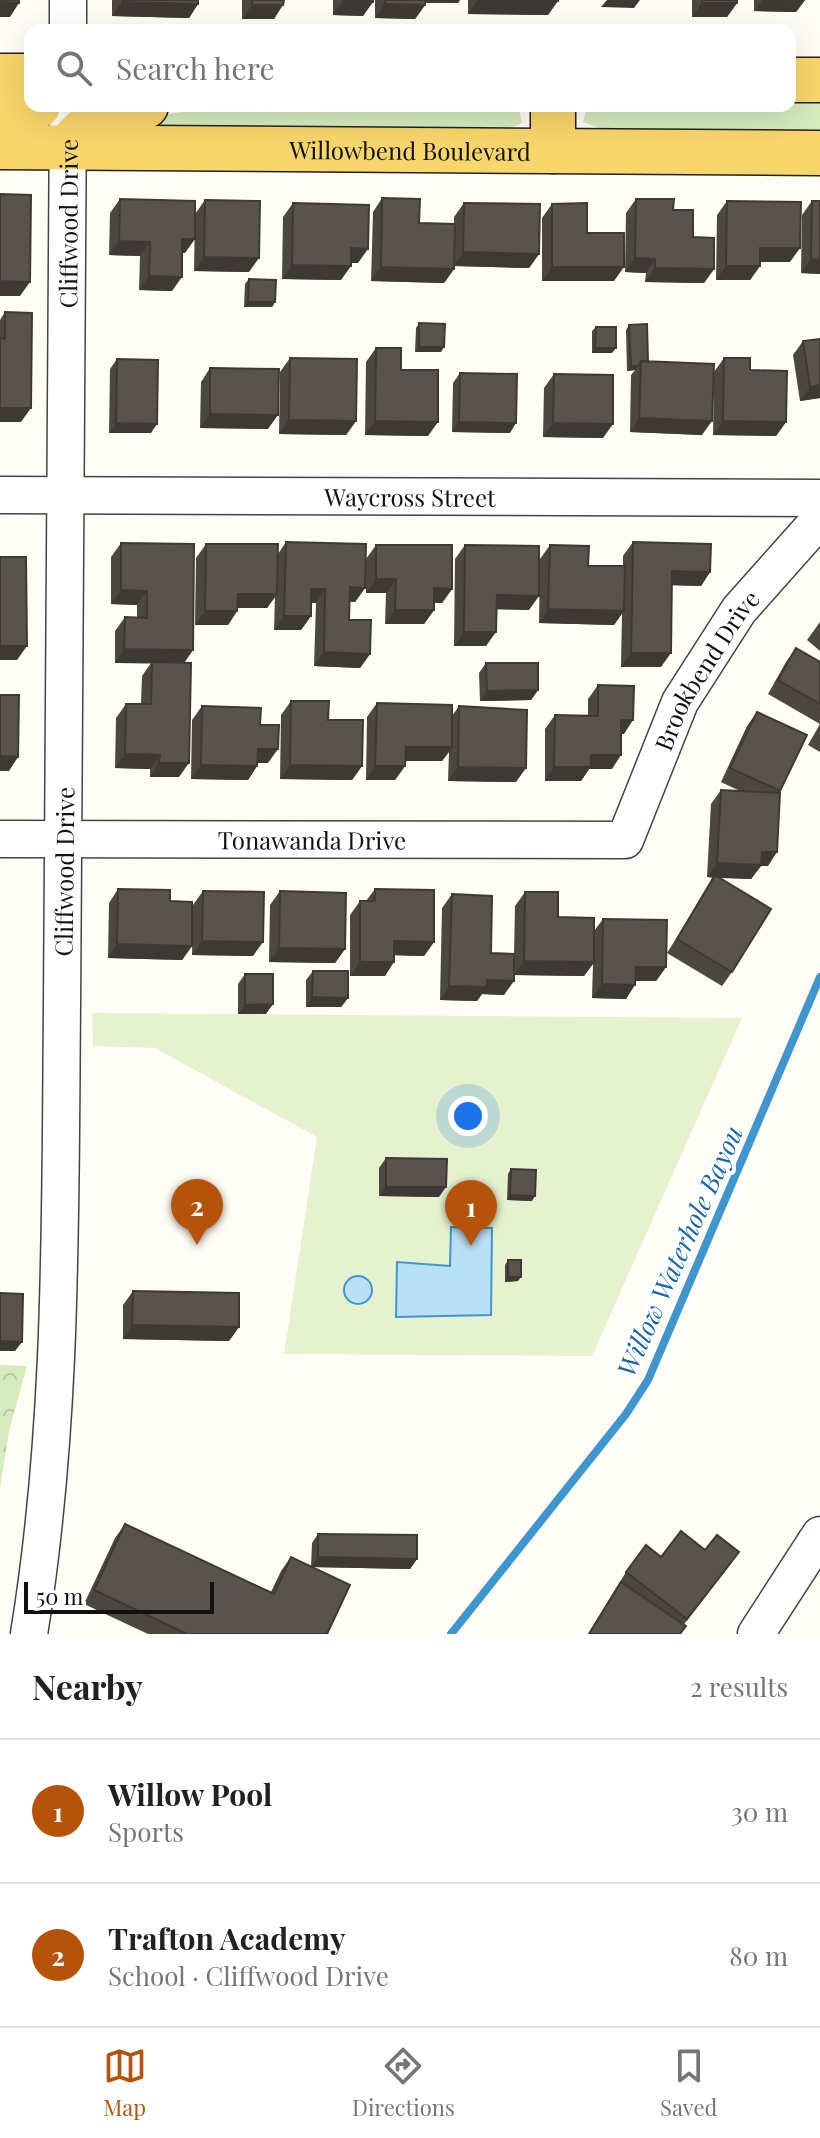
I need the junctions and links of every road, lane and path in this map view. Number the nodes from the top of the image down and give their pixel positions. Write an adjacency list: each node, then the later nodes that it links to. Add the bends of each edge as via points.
1 (68, 0): 2 (street)
2 (68, 24)
3 (0, 76): 4 (main road)
4 (24, 76)
5 (796, 80): 6 (main road)
6 (820, 80)
7 (24, 110): 10 (main road)
8 (114, 112): 11 (main road)
9 (553, 112): 13 (main road)
10 (0, 117)
11 (68, 127): 12 (main road, Willowbend Boulevard); 13 (main road, Willowbend Boulevard); 16 (street, Cliffwood Drive)
12 (0, 147)
13 (553, 151): 14 (main road, Willowbend Boulevard)
14 (820, 153)
15 (0, 495): 16 (street, Waycross Street)
16 (66, 495): 17 (street, Waycross Street); 20 (street, Cliffwood Drive)
17 (820, 498)
18 (820, 519): 21 (street, Brookbend Drive, via 739,610 680,702)
19 (0, 839): 20 (street, Tonawanda Drive)
20 (65, 840): 21 (street, Tonawanda Drive); 23 (street, Cliffwood Drive, via 58,1366)
21 (625, 840)
22 (820, 1535): 24 (street)
23 (29, 1634)
24 (756, 1634)

